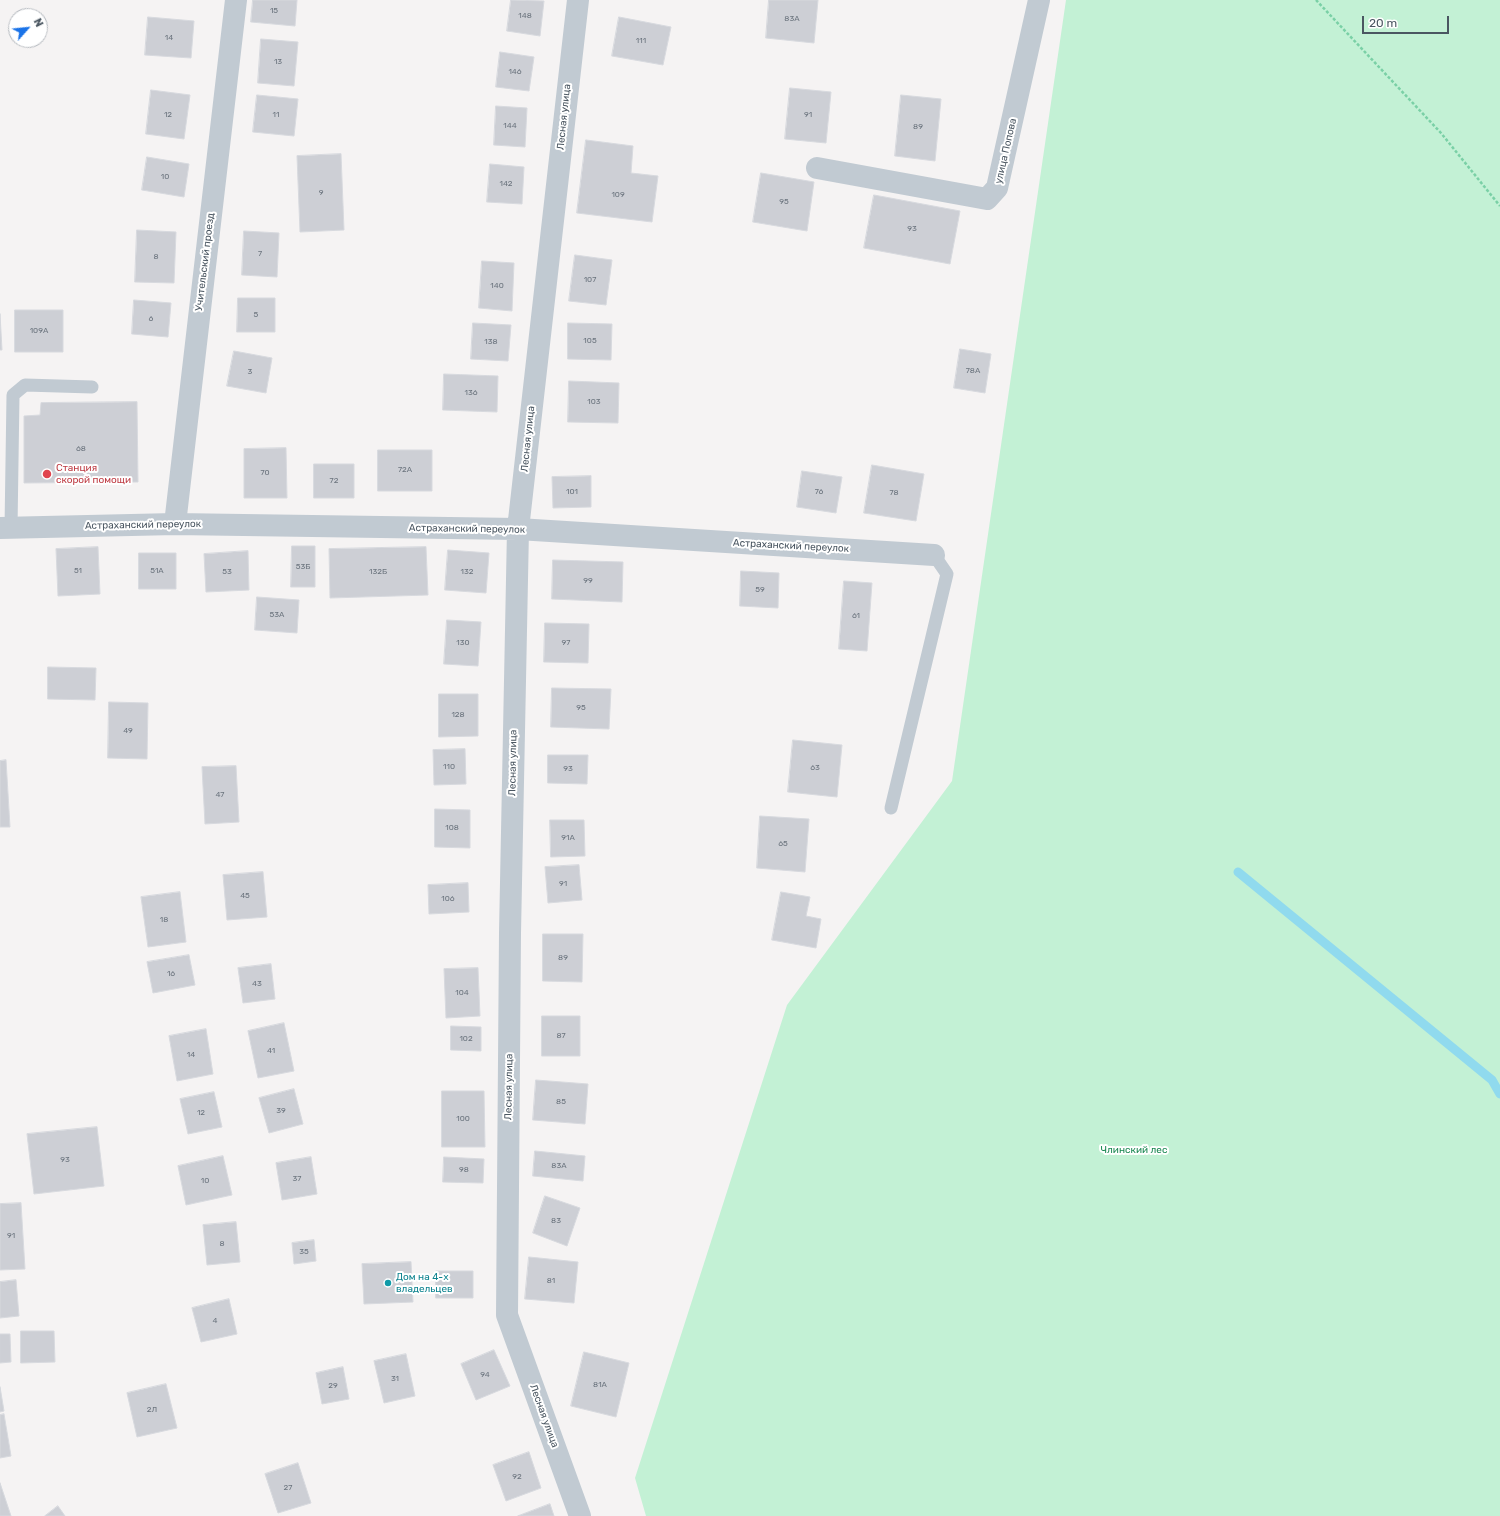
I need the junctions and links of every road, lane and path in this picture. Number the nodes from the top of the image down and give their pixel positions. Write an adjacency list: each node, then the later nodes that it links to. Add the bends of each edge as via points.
1 (236, 0): 8 (street, Учительский проезд)
2 (578, 0): 10 (street, Лесная улица)
3 (1039, 0): 5 (street, улица Попова, via 997,188 987,199)
4 (1316, 0): 6 (path, via 1441,133)
5 (817, 168)
6 (1500, 206)
7 (92, 387): 9 (lane, via 25,385 13,395)
8 (175, 524): 9 (street, Астраханский переулок); 10 (street, Астраханский переулок)
9 (6, 528)
10 (518, 529): 11 (street, Астраханский переулок); 13 (street, Лесная улица, via 510,933 507,1315)
11 (934, 555): 12 (lane, via 946,574)
12 (891, 808)
13 (580, 1516)

